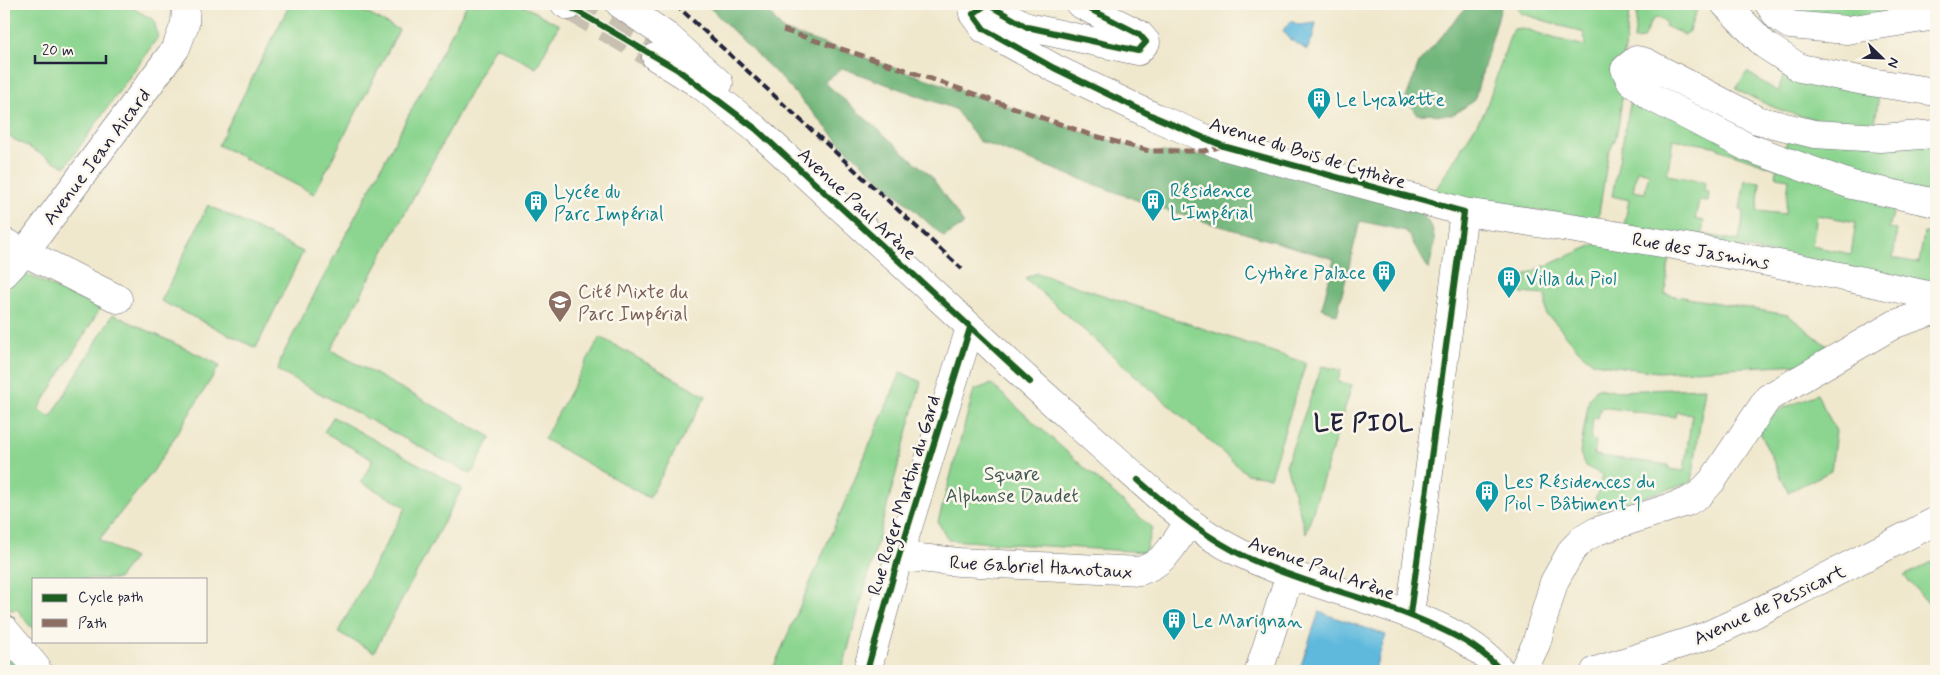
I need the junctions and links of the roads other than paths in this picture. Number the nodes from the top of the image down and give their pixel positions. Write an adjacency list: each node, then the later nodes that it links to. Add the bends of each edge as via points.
1 (186, 4): 13 (street, Avenue Jean Aicard, via 185,24 176,48)
2 (620, 4): 9 (street, Avenue Paul Arène, via 668,37 708,71)
3 (1080, 4): 12 (street, Avenue du Bois de Cythère, via 1139,34 1146,42 1138,51 1027,27 987,4 973,14 984,29 1054,68 1223,146)
4 (1725, 4): 8 (street, via 1765,45 1800,68)
5 (1769, 4): 6 (street, via 1778,17 1790,25 1847,30)
6 (1936, 16)
7 (656, 57): 9 (street, Avenue Paul Arène, via 702,86)
8 (1936, 92)
9 (756, 129): 18 (street, Avenue Paul Arène)
10 (1936, 134): 11 (street, via 1880,138 1814,134 1757,120 1645,62 1636,60 1625,69 1631,82 1653,98 1747,147 1852,184)
11 (1936, 203)
12 (1464, 212): 15 (street, Rue des Jasmins, via 1662,242 1855,278); 23 (street)
13 (14, 247): 14 (street, Avenue Jean Aicard); 16 (street)
14 (4, 274)
15 (1936, 297)
16 (118, 299)
17 (1936, 310): 29 (street, via 1895,324 1768,398 1700,494 1687,502 1583,539 1572,550 1554,582 1536,644)
18 (970, 328): 19 (street, Avenue Paul Arène); 21 (street, Rue Roger Martin du Gard)
19 (1188, 521): 21 (street, Rue Gabriel Hanotaux, via 1164,559 1140,571); 22 (street, Avenue Paul Arène, via 1250,559)
20 (1936, 522): 30 (street, Avenue de Pessicart, via 1714,632)
21 (899, 556): 26 (street, Rue Roger Martin du Gard)
22 (1290, 574): 23 (street, Avenue Paul Arène); 27 (street)
23 (1410, 614): 28 (street, Avenue Paul Arène, via 1472,645)
24 (4, 629): 25 (street)
25 (36, 667)
26 (867, 671)
27 (1259, 671)
28 (1501, 671)
29 (1524, 671)
30 (1595, 671)

